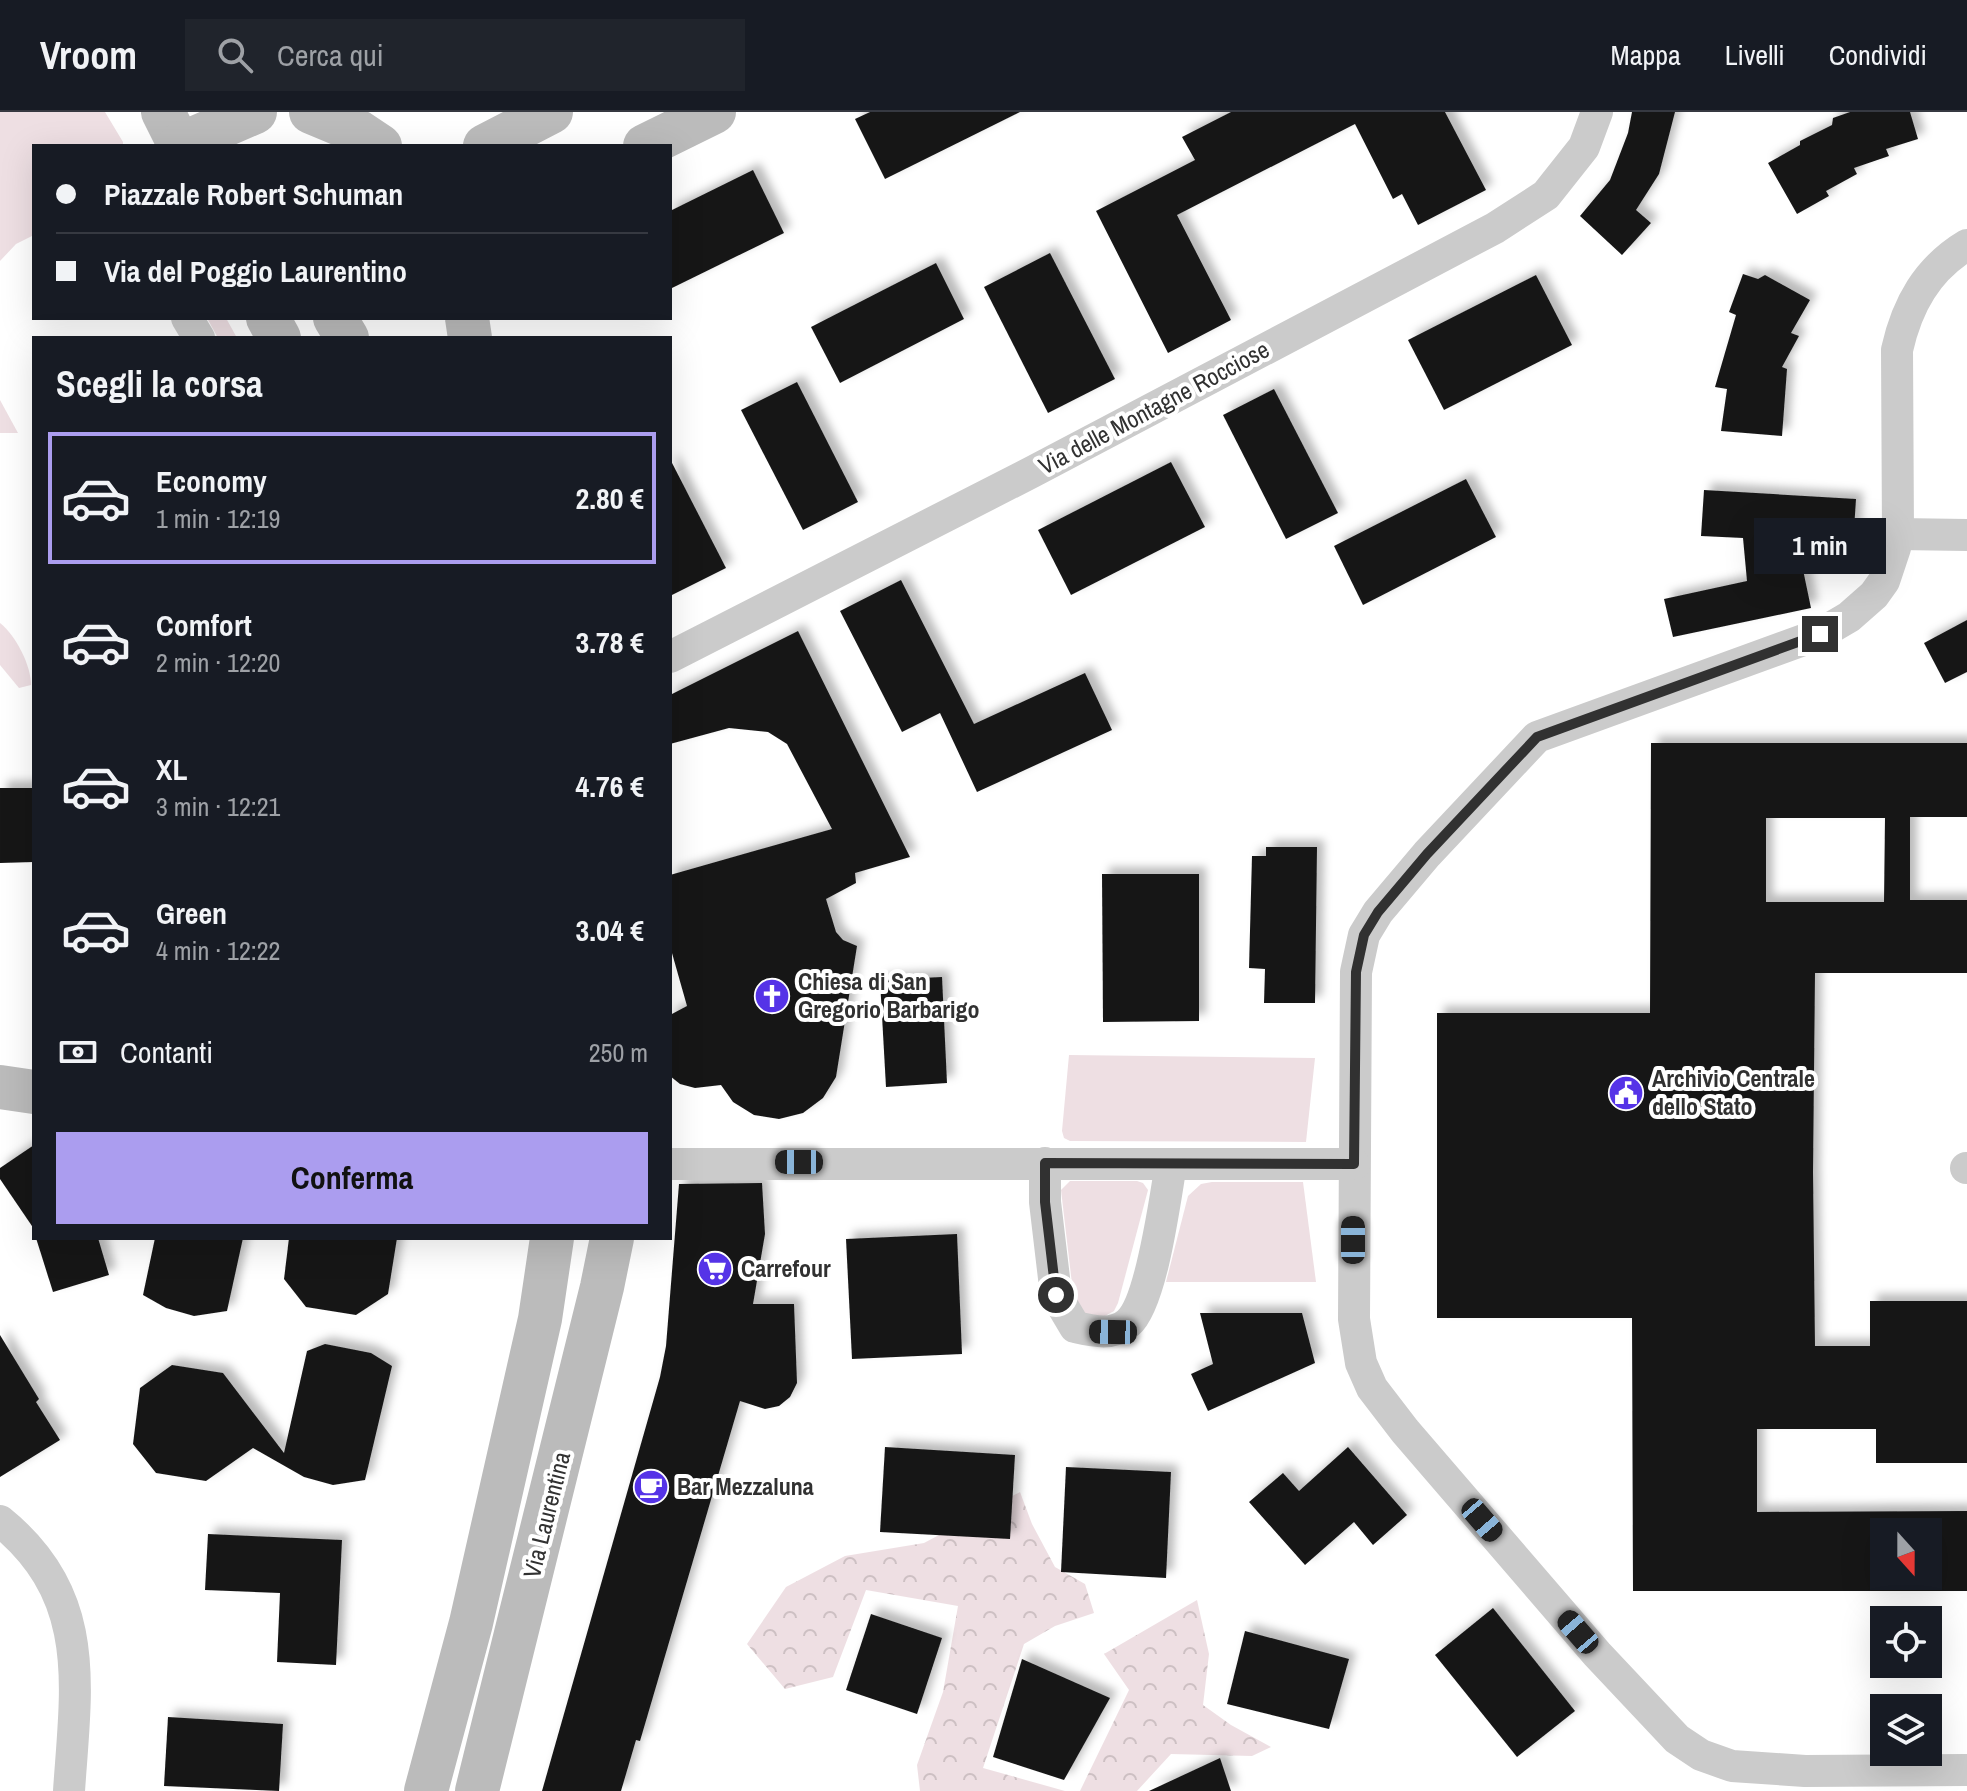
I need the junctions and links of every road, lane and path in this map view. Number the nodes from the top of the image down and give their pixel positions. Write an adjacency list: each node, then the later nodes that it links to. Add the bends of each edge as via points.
1 (163, 112): 7 (main road)
2 (311, 112): 9 (main road)
3 (551, 112): 10 (main road)
4 (714, 112): 11 (main road)
5 (1597, 112): 15 (street, Via delle Montagne Rocciose, via 1584,147 1546,195 1495,228)
6 (236, 123): 8 (main road)
7 (178, 144)
8 (184, 144)
9 (377, 144)
10 (489, 144)
11 (649, 144)
12 (1967, 245): 13 (street, via 1928,278 1903,323 1897,350)
13 (1898, 534): 14 (street); 21 (street, via 1884,581 1856,612 1820,634 1537,737 1427,854 1364,935 1356,972)
14 (1967, 535)
15 (672, 656)
16 (0, 1087): 17 (main road)
17 (32, 1092)
18 (1045, 1163): 19 (street); 20 (street); 20 (street, via 1056,1295 1075,1327 1113,1332 1129,1322 1146,1292)
19 (672, 1164)
20 (1171, 1164): 21 (street)
21 (1354, 1164): 25 (street, via 1354,1319 1367,1379 1405,1431 1597,1654 1677,1739 1732,1766)
22 (552, 1240): 27 (main road, Via Laurentina, via 540,1319 471,1623)
23 (612, 1240): 28 (main road, Via Laurentina)
24 (0, 1521): 26 (street, via 44,1566 69,1627 76,1681)
25 (1967, 1770)
26 (69, 1791)
27 (426, 1791)
28 (477, 1791)

